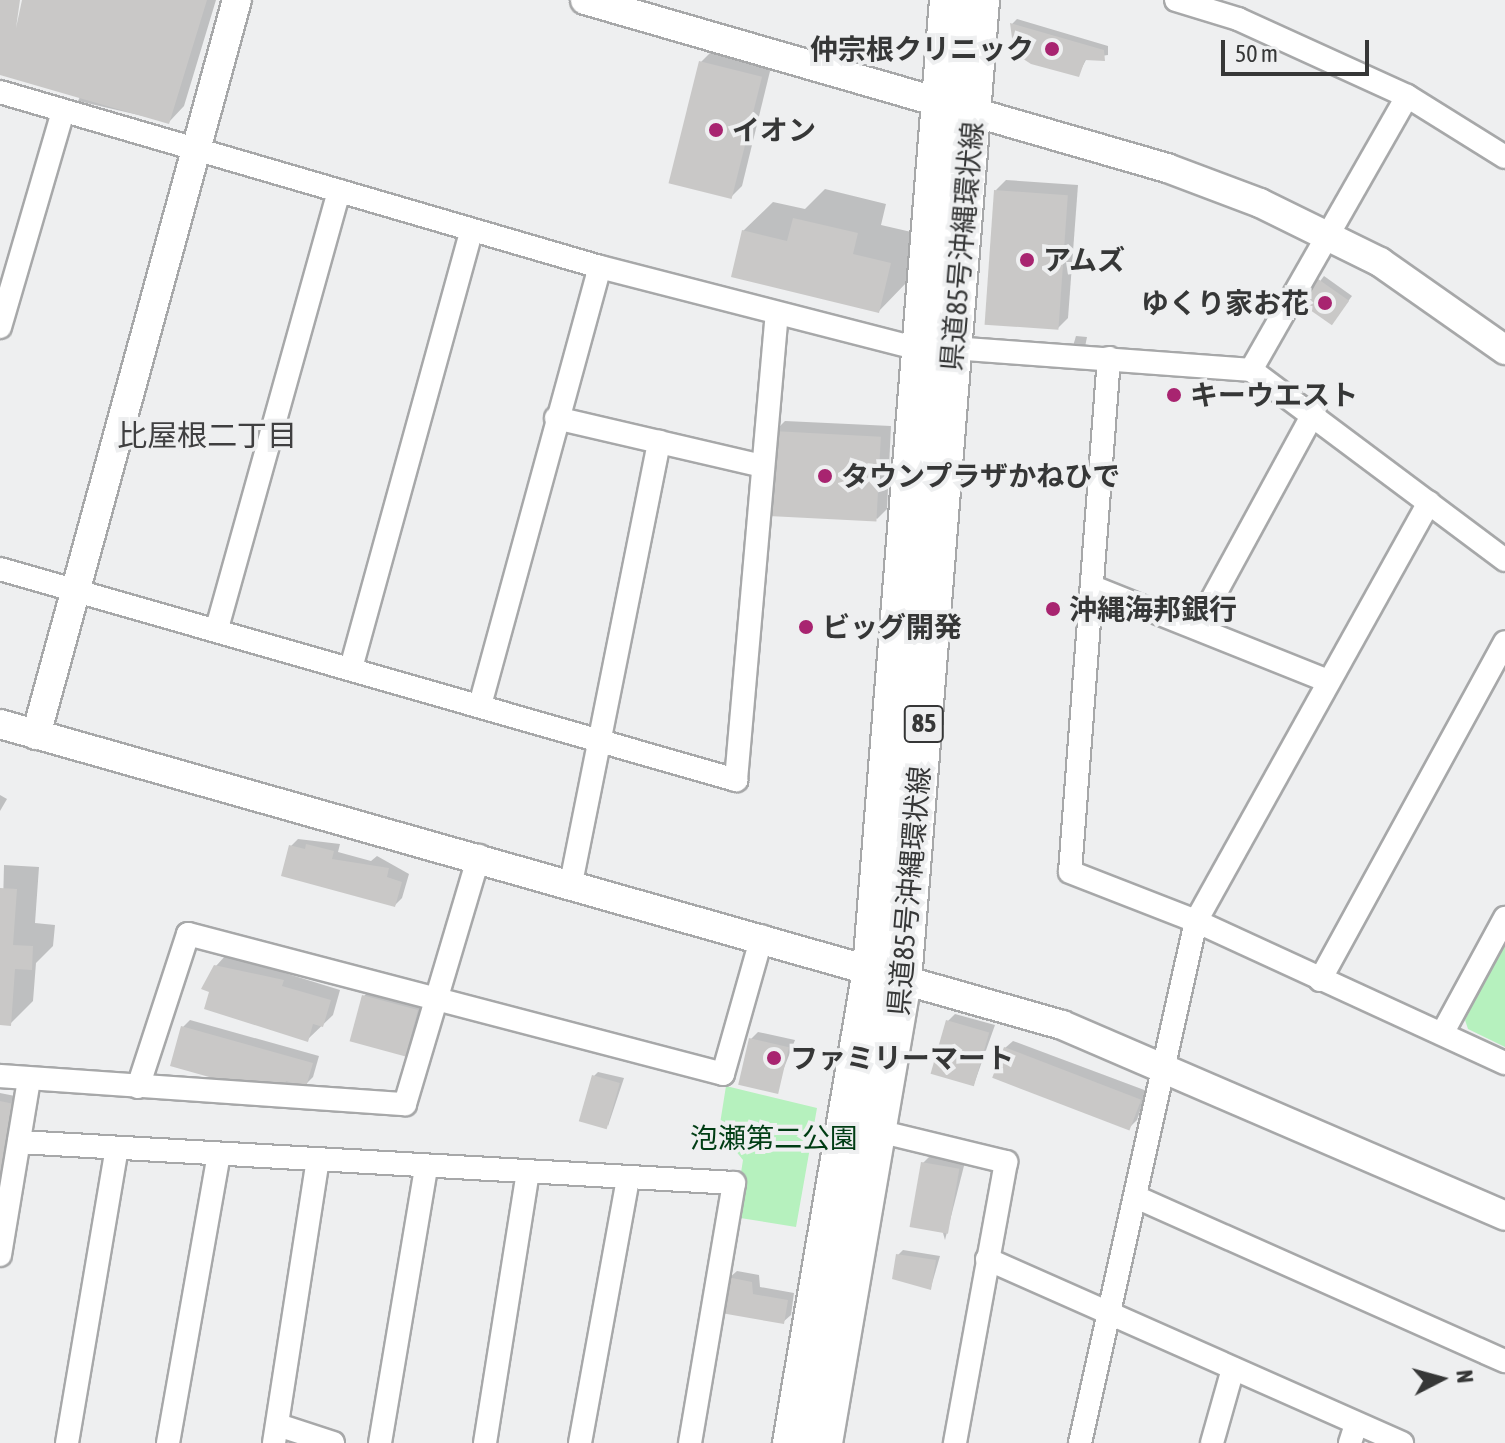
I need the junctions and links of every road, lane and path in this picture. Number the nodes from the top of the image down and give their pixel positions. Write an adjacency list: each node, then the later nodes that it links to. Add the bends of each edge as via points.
1 (237, 0): 11 (street)
2 (948, 0): 9 (main road, 県道85号沖縄環状線 / 85)
3 (981, 0): 9 (main road, 県道85号沖縄環状線 / 85)
4 (1176, 0): 6 (street)
5 (595, 1): 9 (street)
6 (1242, 10): 8 (street)
7 (0, 92): 10 (street)
8 (1407, 96): 12 (street); 15 (street)
9 (957, 106): 15 (street, via 1167,168); 19 (main road, 県道85号沖縄環状線 / 85)
10 (63, 112): 11 (street); 18 (street)
11 (200, 149): 13 (street); 31 (street)
12 (1505, 157)
13 (339, 191): 14 (street); 33 (street)
14 (472, 230): 16 (street); 35 (street)
15 (1331, 238): 20 (street, via 1380,262); 22 (street)
16 (600, 267): 17 (street); 24 (street)
17 (777, 315): 19 (street); 26 (street)
18 (0, 327)
19 (937, 348): 21 (street); 46 (main road, 県道85号沖縄環状線 / 85)
20 (1505, 350)
21 (1109, 358): 22 (street); 30 (street)
22 (1251, 370): 23 (street)
23 (1314, 412): 27 (street); 32 (street)
24 (556, 418): 25 (street); 37 (street)
25 (659, 442): 26 (street); 40 (street)
26 (758, 465): 40 (street, via 736,780)
27 (1429, 502): 28 (street); 36 (street)
28 (1505, 560)
29 (0, 569): 31 (street)
30 (1093, 587): 32 (street); 44 (street, via 1070,872)
31 (77, 592): 33 (street); 39 (street)
32 (1198, 625): 36 (street)
33 (217, 628): 35 (street)
34 (1505, 642): 47 (street)
35 (351, 668): 37 (street)
36 (1325, 680): 44 (street)
37 (480, 705): 40 (street)
38 (0, 724): 39 (street)
39 (36, 735): 41 (street)
40 (604, 746): 42 (street)
41 (479, 856): 42 (street); 48 (street)
42 (571, 883): 45 (street)
43 (1505, 918): 49 (street)
44 (1196, 921): 47 (street); 51 (street)
45 (762, 936): 46 (street); 48 (street, via 723,1074)
46 (887, 975): 51 (street, via 1062,1025); 55 (main road, 県道85号沖縄環状線 / 85); 79 (main road, 県道85号沖縄環状線 / 85)
47 (1320, 980): 49 (street)
48 (440, 999): 54 (street, via 405,1104); 54 (street, via 188,934)
49 (1443, 1032): 50 (street)
50 (1505, 1063)
51 (1165, 1067): 63 (street); 64 (street)
52 (0, 1076): 53 (street)
53 (29, 1080): 54 (street); 56 (street)
54 (138, 1087)
55 (878, 1131): 66 (street, via 1006,1162); 80 (main road, 県道85号沖縄環状線 / 85)
56 (19, 1142): 57 (street); 65 (street)
57 (117, 1148): 58 (street); 72 (street)
58 (219, 1154): 59 (street); 73 (street)
59 (318, 1160): 60 (street); 71 (street)
60 (426, 1167): 61 (street); 75 (street)
61 (528, 1172): 62 (street); 76 (street)
62 (628, 1178): 77 (street); 78 (street, via 734,1183)
63 (1136, 1197): 67 (street); 68 (street)
64 (1504, 1215)
65 (0, 1255)
66 (987, 1259): 67 (street); 81 (street)
67 (1109, 1314): 69 (street); 82 (street)
68 (1505, 1361)
69 (1233, 1369): 70 (street); 83 (street)
70 (1353, 1433): 84 (street)
71 (276, 1434): 74 (street)
72 (67, 1443)
73 (168, 1443)
74 (333, 1443)
75 (380, 1443)
76 (485, 1443)
77 (580, 1443)
78 (690, 1443)
79 (791, 1443)
80 (824, 1443)
81 (955, 1443)
82 (1080, 1443)
83 (1212, 1443)
84 (1402, 1443)

